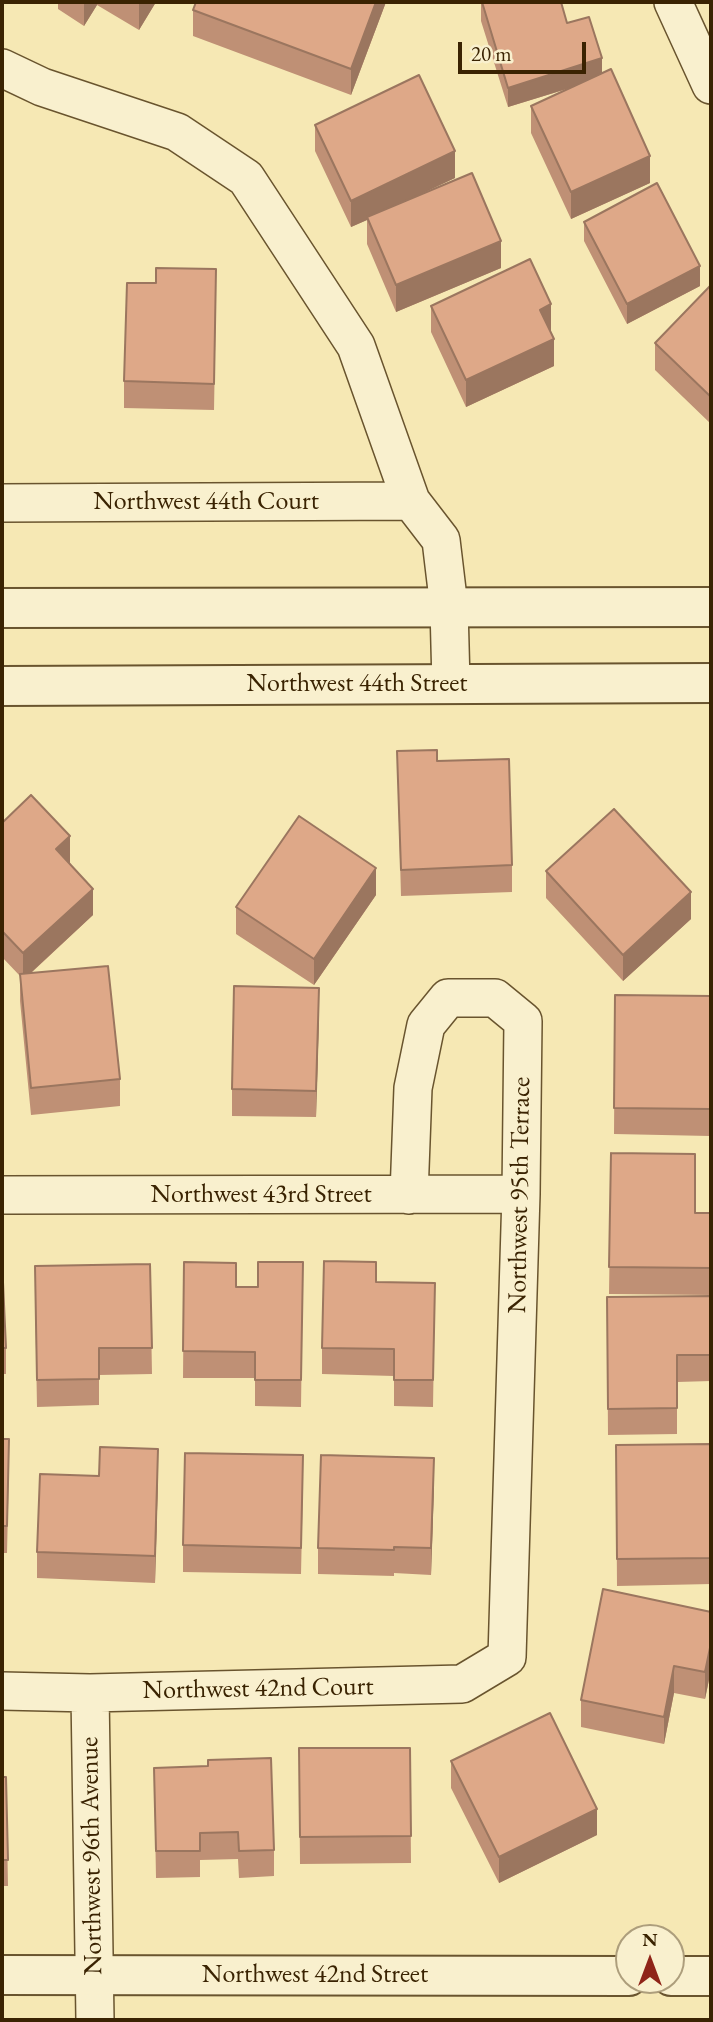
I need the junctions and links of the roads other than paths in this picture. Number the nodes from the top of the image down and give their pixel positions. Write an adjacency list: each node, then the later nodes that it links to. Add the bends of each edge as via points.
1 (673, 2): 3 (street)
2 (2, 68): 4 (street, via 42,88 177,132 246,178 356,346)
3 (711, 85)
4 (411, 501): 5 (street, Northwest 44th Court); 6 (street, via 441,540)
5 (2, 503)
6 (449, 607): 7 (street); 8 (street); 10 (street)
7 (711, 607)
8 (2, 608)
9 (711, 683): 10 (street, Northwest 44th Street)
10 (451, 684): 11 (street, Northwest 44th Street)
11 (2, 686)
12 (521, 1194): 14 (street, Northwest 43rd Street); 14 (street, Northwest 95th Terrace, via 523,1021 495,998 448,998 426,1025 413,1088); 15 (street, Northwest 95th Terrace)
13 (2, 1195): 14 (street, Northwest 43rd Street)
14 (409, 1195)
15 (507, 1657): 17 (street, Northwest 42nd Court, via 462,1684)
16 (2, 1691): 17 (street, Northwest 42nd Court)
17 (90, 1693): 19 (street, Northwest 96th Avenue)
18 (2, 1975): 19 (street, Northwest 42nd Street)
19 (94, 1975): 20 (street, Northwest 42nd Street); 23 (street, Northwest 96th Avenue)
20 (615, 1976)
21 (685, 1976): 22 (street)
22 (711, 1976)
23 (94, 2020)

